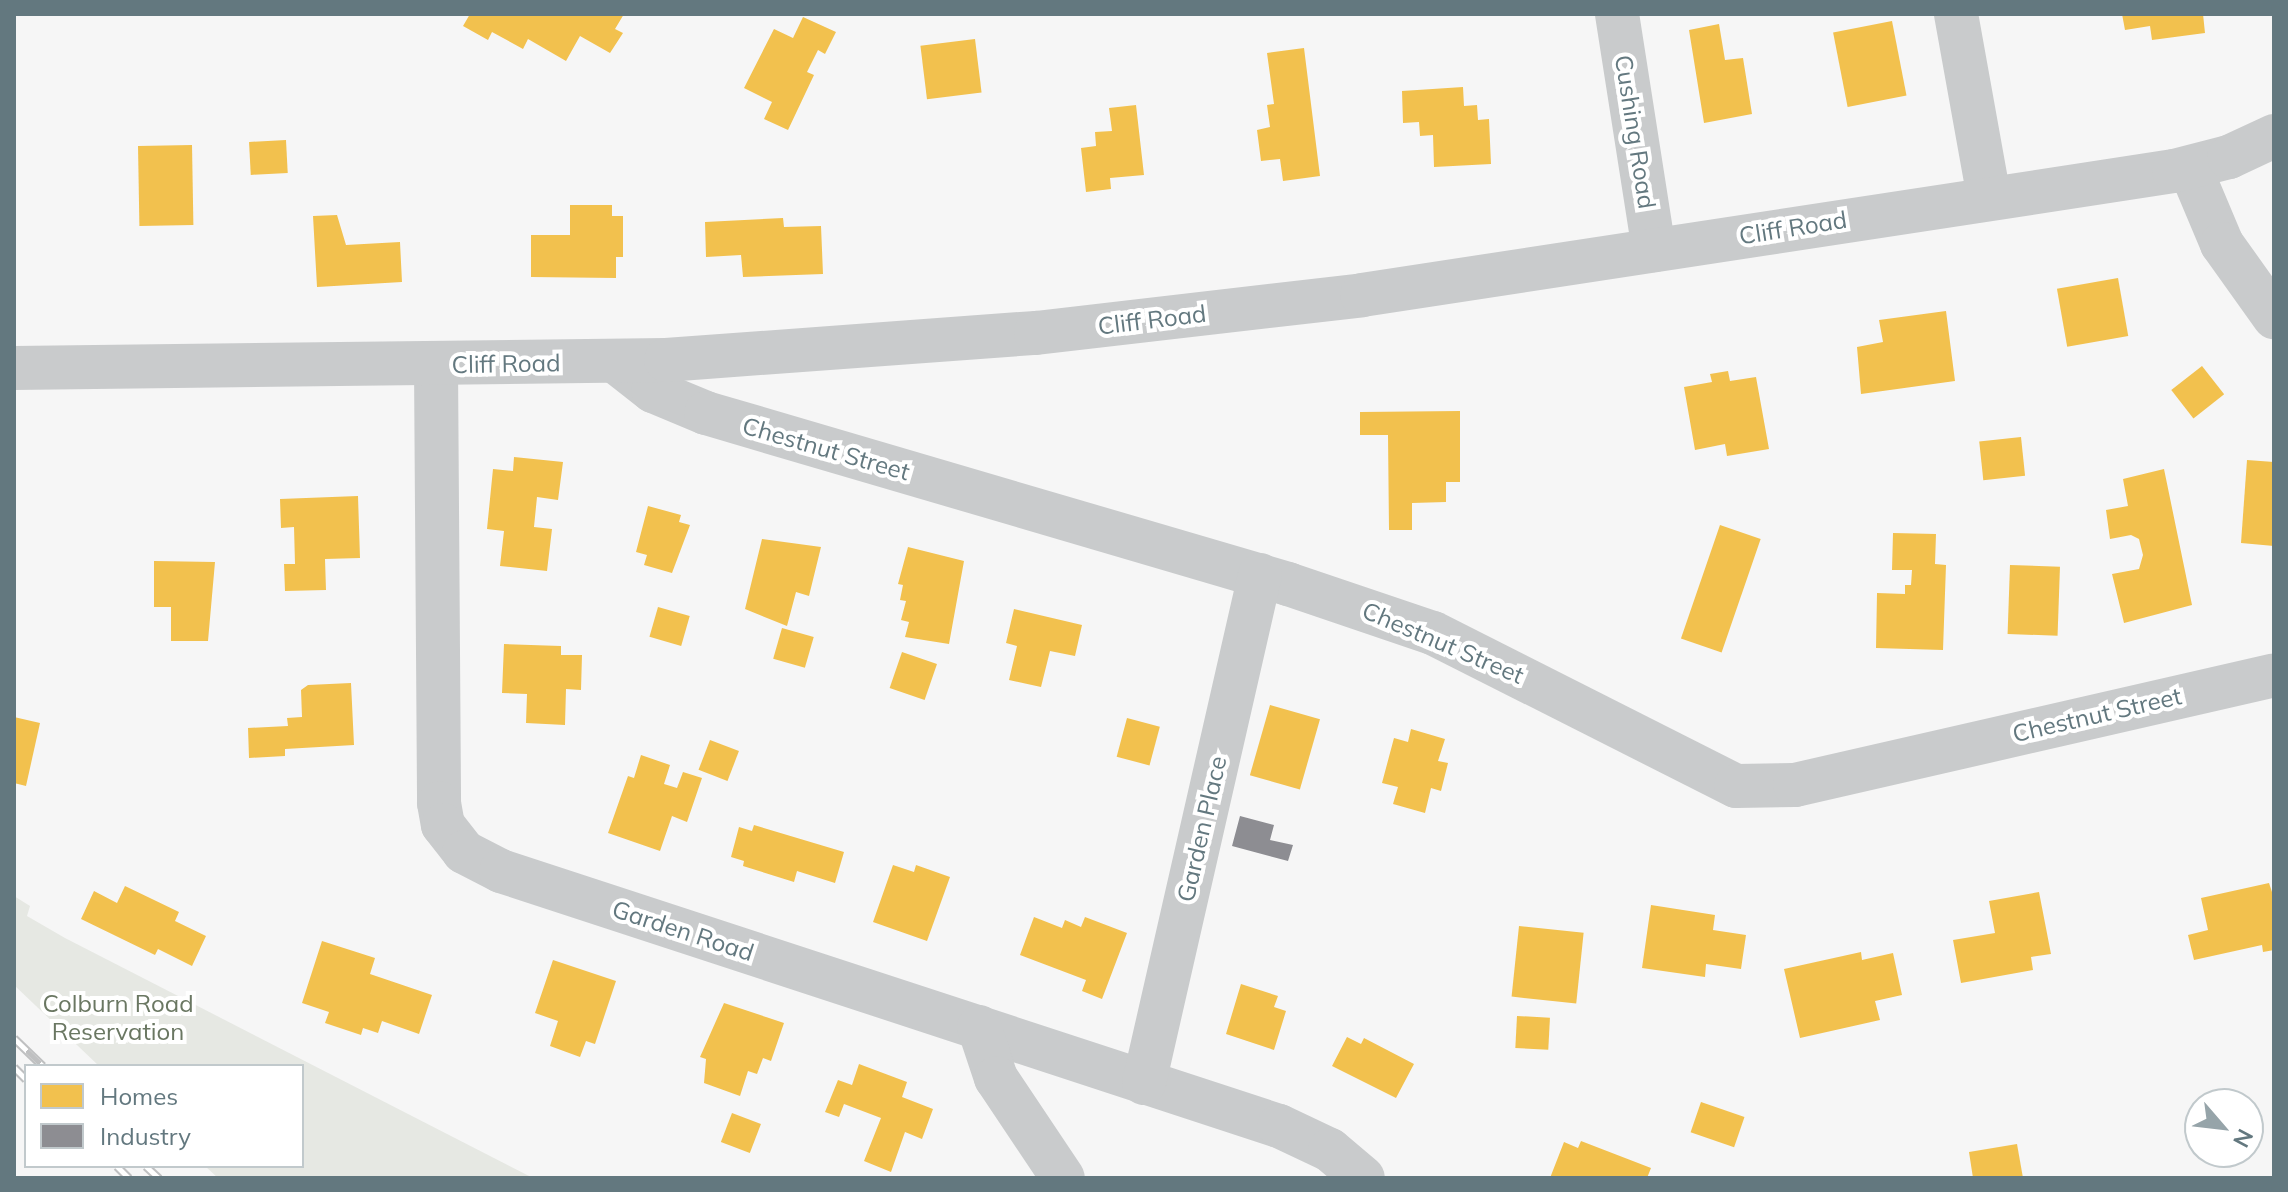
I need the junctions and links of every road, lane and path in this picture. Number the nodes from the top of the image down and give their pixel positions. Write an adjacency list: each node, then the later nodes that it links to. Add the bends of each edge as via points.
1 (1617, 14): 6 (street, Cushing Road)
2 (1956, 14): 5 (street)
3 (2274, 136): 4 (street, Cliff Road)
4 (2190, 168): 5 (street, Cliff Road); 7 (street, via 2222,244)
5 (1989, 198): 6 (street, Cliff Road)
6 (1654, 250): 8 (street, Cliff Road, via 1362,295 1095,327)
7 (2274, 317)
8 (616, 362): 9 (street, Cliff Road); 11 (street, Chestnut Street, via 653,391 706,413)
9 (436, 365): 10 (street, Cliff Road); 13 (street, Garden Road, via 439,803 443,825 455,844 501,871)
10 (14, 368)
11 (1260, 575): 12 (street, Chestnut Street, via 1456,643 1703,774 1752,789 1795,785); 14 (street, Garden Place)
12 (2274, 675)
13 (979, 1027): 14 (street, Garden Road); 15 (street, via 996,1078)
14 (1144, 1083): 16 (street, Garden Road, via 1296,1133 1330,1150)
15 (1063, 1178)
16 (1363, 1178)

